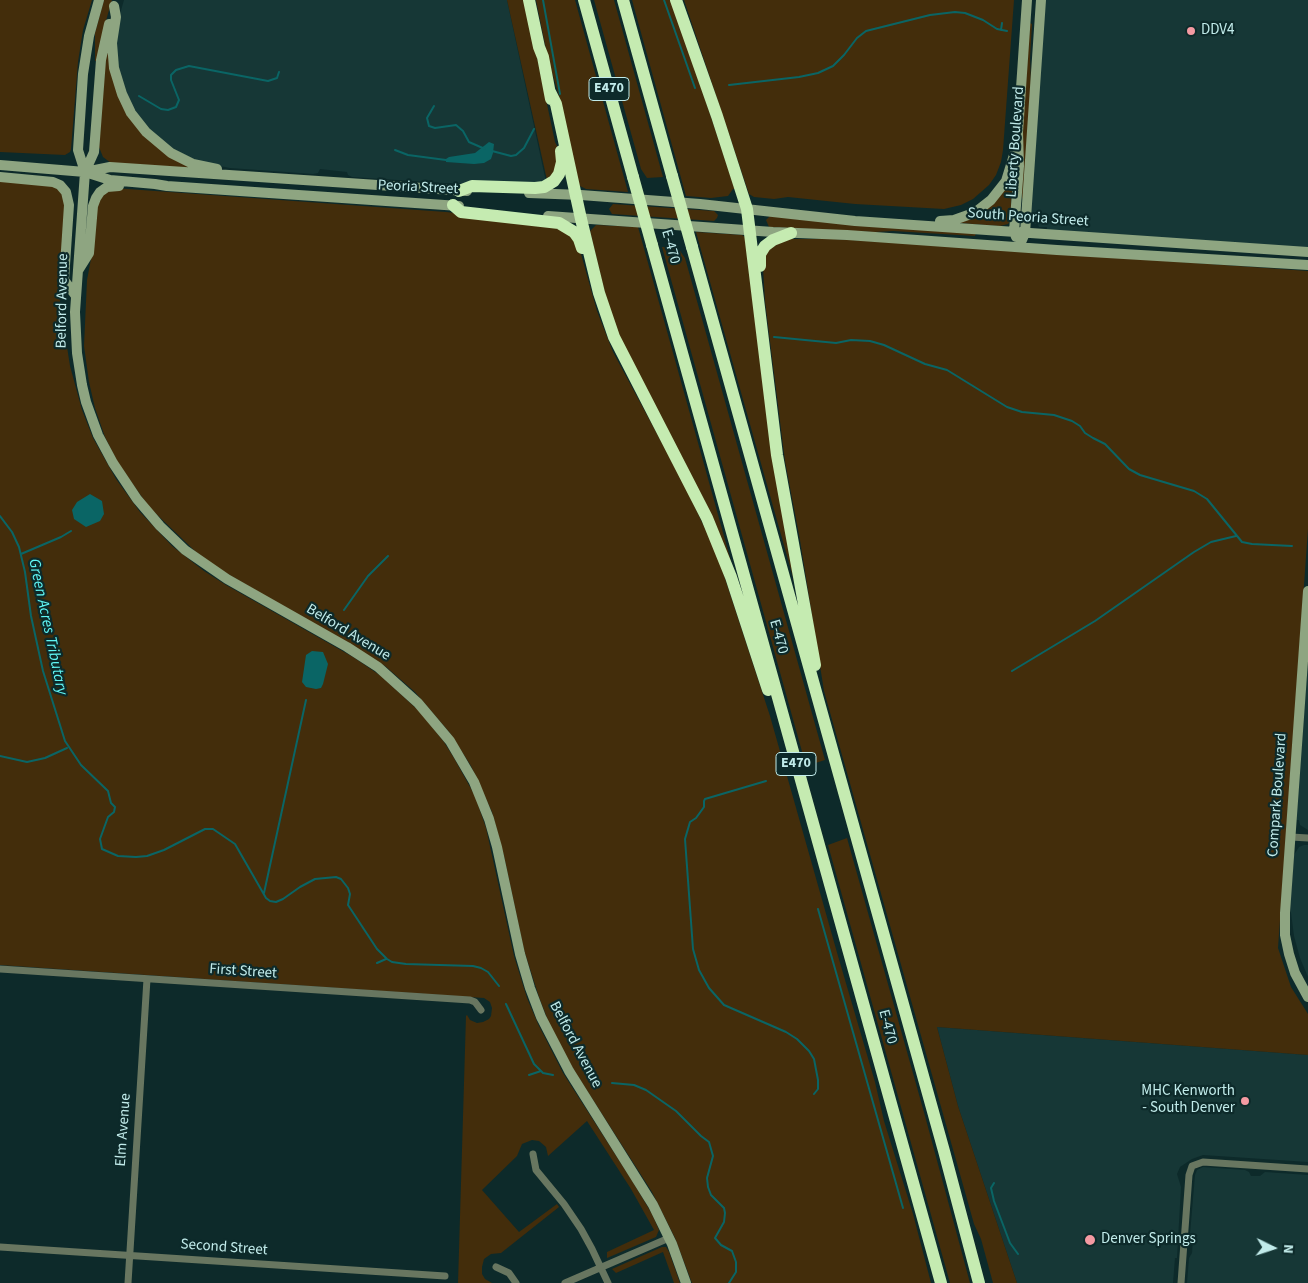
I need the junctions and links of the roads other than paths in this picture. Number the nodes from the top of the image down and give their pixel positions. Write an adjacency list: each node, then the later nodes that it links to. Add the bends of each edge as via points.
1 (100, 0): 16 (main road, Belford Avenue, via 84,65 78,150)
2 (529, 0): 12 (highway)
3 (533, 0): 12 (highway)
4 (584, 0): 38 (highway, E-470 / E470, bridge)
5 (623, 0): 37 (highway, E-470 / E470, bridge)
6 (676, 0): 11 (highway)
7 (680, 0): 11 (highway)
8 (1027, 0): 14 (main road, Liberty Boulevard)
9 (1041, 0): 27 (main road, Liberty Boulevard)
10 (116, 3): 16 (main road, Belford Avenue, via 105,38 94,152); 18 (main road, via 112,51 115,73 126,103 146,132 171,153 193,164 258,172)
11 (695, 53): 23 (highway)
12 (543, 57): 13 (highway)
13 (550, 92): 20 (highway, via 561,156 560,170 554,181 538,188 472,186); 21 (highway, via 556,104)
14 (1018, 132): 25 (main road, via 1008,178 991,200 978,211 961,218 925,220); 27 (main road, Liberty Boulevard)
15 (0, 166): 16 (main road, Peoria Street)
16 (85, 172): 18 (main road, Peoria Street, via 110,167); 19 (main road, Peoria Street, via 110,180); 32 (main road, Belford Avenue)
17 (0, 177): 35 (main road, via 55,182 66,192 69,205 64,280)
18 (269, 178): 20 (main road, Peoria Street)
19 (167, 186): 22 (main road, Peoria Street); 32 (main road, via 154,189 111,186 100,192 93,206 89,253)
20 (459, 191): 21 (main road, Peoria Street)
21 (575, 195): 23 (main road, Peoria Street); 24 (highway)
22 (453, 205): 24 (main road, Peoria Street); 33 (highway, via 461,212 556,222 566,226 579,239 588,272)
23 (747, 209): 25 (main road, South Peoria Street); 26 (highway)
24 (580, 219): 26 (main road, Peoria Street); 33 (highway)
25 (912, 225): 27 (main road, South Peoria Street)
26 (751, 231): 28 (main road, South Peoria Street); 34 (highway)
27 (1020, 232): 29 (main road, Liberty Boulevard); 30 (main road, South Peoria Street)
28 (791, 233): 29 (main road, South Peoria Street); 34 (highway, via 770,242 761,252 762,281)
29 (1019, 247): 31 (main road, South Peoria Street)
30 (1308, 252)
31 (1308, 264)
32 (77, 272): 35 (main road, Belford Avenue)
33 (599, 293): 38 (highway, via 619,349 717,543 781,732)
34 (758, 293): 37 (highway, via 777,454)
35 (76, 296): 47 (main road, Belford Avenue, via 77,353 86,402 108,455 146,511 210,569 383,671 424,708 455,748 489,819 518,947 541,1017 569,1071 645,1190)
36 (1308, 591): 39 (main road, Compark Boulevard)
37 (825, 726): 59 (highway, E-470 / E470)
38 (795, 760): 58 (highway, E-470 / E470)
39 (1291, 837): 40 (street); 43 (main road, Compark Boulevard, via 1285,935 1292,963)
40 (1308, 838)
41 (0, 969): 42 (street, First Street)
42 (147, 979): 44 (street, First Street, via 470,1000); 49 (street, Elm Avenue)
43 (1308, 997)
44 (480, 1010)
45 (533, 1154): 50 (street, via 536,1170 576,1222)
46 (1308, 1169): 60 (street, via 1203,1162 1192,1166)
47 (669, 1238): 50 (street); 57 (main road, Belford Avenue)
48 (0, 1247): 49 (street, Second Street)
49 (130, 1256): 52 (street, Second Street); 53 (street, Elm Avenue)
50 (602, 1267): 55 (street); 56 (street)
51 (496, 1268): 54 (street, via 509,1273)
52 (445, 1276)
53 (128, 1283)
54 (516, 1283)
55 (566, 1283)
56 (608, 1283)
57 (686, 1283)
58 (941, 1283)
59 (979, 1283)
60 (1181, 1283)

